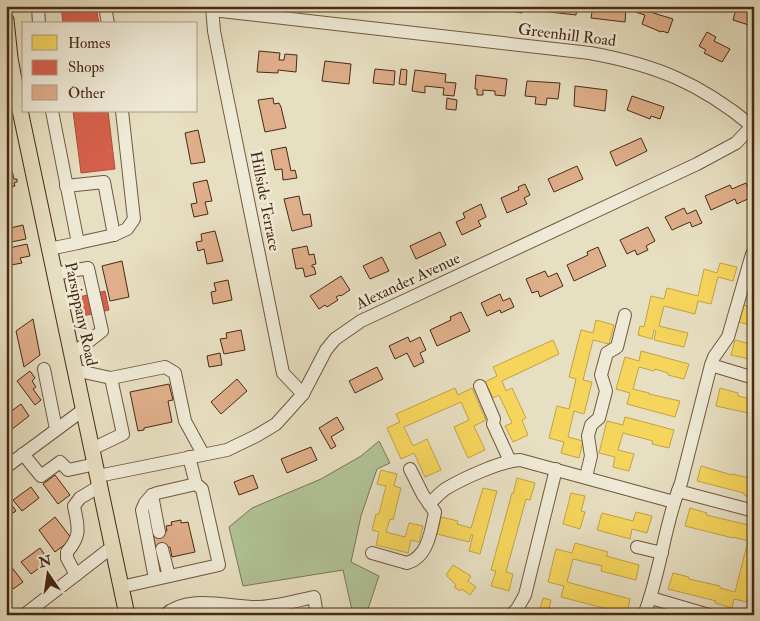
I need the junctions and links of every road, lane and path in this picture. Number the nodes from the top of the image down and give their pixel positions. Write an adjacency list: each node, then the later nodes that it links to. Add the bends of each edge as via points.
1 (38, 6): 5 (street)
2 (105, 6): 6 (street)
3 (212, 8): 9 (street, Greenhill Road, via 623,59 678,78 706,92); 24 (street, Hillside Terrace, via 283,373)
4 (6, 20): 13 (main road, Parsippany Road, via 12,68)
5 (39, 22)
6 (108, 22)
7 (52, 112): 10 (street)
8 (122, 112): 11 (street, via 134,219 128,229)
9 (753, 125): 24 (street, Alexander Avenue, via 736,143 697,164 361,320 326,350)
10 (66, 186): 11 (street, via 104,182); 12 (street)
11 (114, 235): 12 (street)
12 (78, 243): 13 (street)
13 (49, 249): 15 (main road, Parsippany Road)
14 (754, 253): 16 (street)
15 (54, 274): 18 (main road, Parsippany Road); 18 (street, via 88,268 102,331)
16 (748, 288): 19 (street, via 728,336)
17 (625, 315): 35 (street, via 617,347 606,353 601,376 606,391 599,418 591,425 588,436 591,456)
18 (73, 362): 21 (street); 25 (main road, Parsippany Road)
19 (710, 365): 22 (street); 38 (street)
20 (44, 369): 26 (street)
21 (111, 378): 28 (street, via 165,367 175,373 185,421); 32 (street, via 123,434)
22 (754, 378)
23 (480, 386): 30 (street)
24 (303, 394): 28 (street, Alexander Avenue, via 276,424 256,436 227,450)
25 (83, 410): 26 (street); 32 (main road, Parsippany Road)
26 (56, 429): 27 (street)
27 (23, 454): 31 (street); 32 (street, via 42,476 65,459 68,470)
28 (203, 454): 29 (street, Alexander Avenue)
29 (189, 457): 32 (street, Alexander Avenue); 36 (street)
30 (510, 461): 34 (street, via 520,460); 39 (street, via 445,489)
31 (6, 467)
32 (97, 469): 42 (main road, Parsippany Road); 47 (street, via 74,506 77,541 67,552)
33 (410, 469): 39 (street)
34 (556, 469): 35 (street); 57 (street, via 525,595)
35 (586, 477): 38 (street)
36 (196, 484): 37 (street); 48 (street, via 202,489 219,565)
37 (152, 495): 41 (street); 49 (street, via 142,510)
38 (676, 497): 40 (street); 46 (street)
39 (430, 504): 45 (street, via 435,512 429,540 419,557 407,564)
40 (754, 511)
41 (159, 532)
42 (112, 547): 47 (street); 50 (main road, Parsippany Road)
43 (637, 547): 46 (street)
44 (162, 549): 48 (street)
45 (372, 553)
46 (662, 553): 51 (street)
47 (76, 574): 53 (street)
48 (169, 576): 49 (street)
49 (155, 579): 50 (street)
50 (121, 587): 54 (main road, Parsippany Road)
51 (651, 598): 58 (street); 59 (street)
52 (240, 610): 55 (street, via 212,602 177,607); 56 (street, via 314,598)
53 (24, 615)
54 (127, 615)
55 (165, 615)
56 (316, 615)
57 (512, 615)
58 (644, 615)
59 (709, 615)

